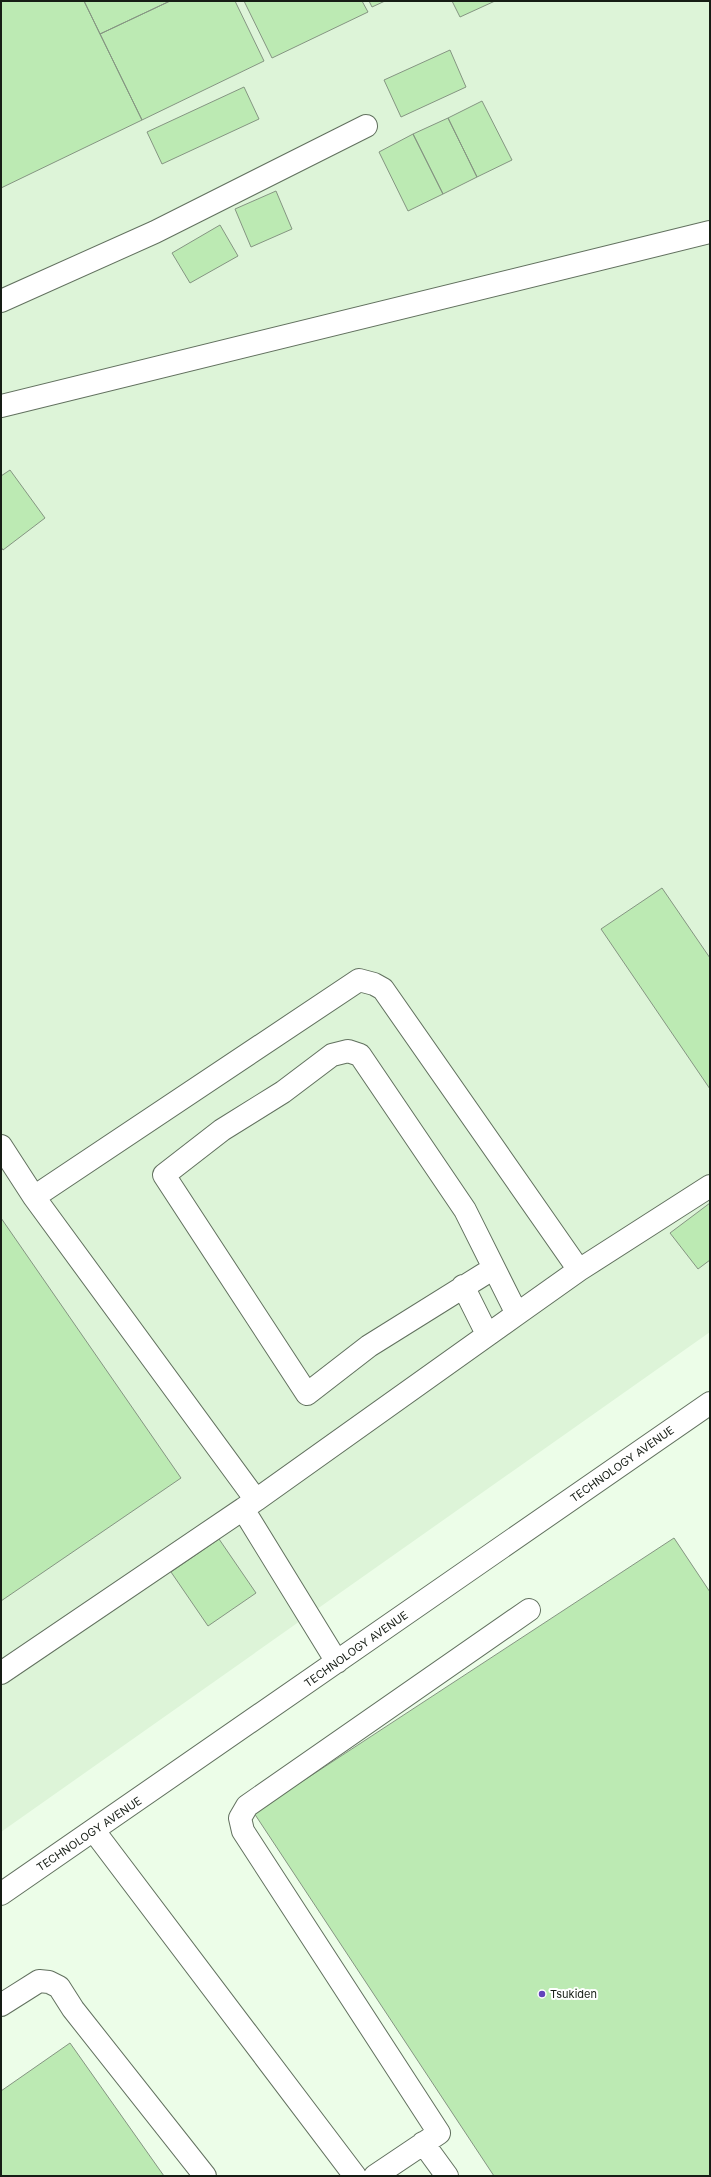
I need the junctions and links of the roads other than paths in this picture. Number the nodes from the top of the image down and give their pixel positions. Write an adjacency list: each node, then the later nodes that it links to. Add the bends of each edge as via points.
1 (366, 126): 3 (street, via 155,232)
2 (710, 232): 4 (street)
3 (1, 301)
4 (1, 406)
5 (1, 1146): 7 (street)
6 (710, 1186): 9 (street)
7 (34, 1197): 9 (street, via 359,980 383,989); 14 (street)
8 (494, 1268): 10 (street); 10 (street, via 460,1204 360,1055 348,1051 332,1055 283,1092 222,1130 164,1175 307,1394 368,1346); 11 (street)
9 (579, 1270): 11 (street)
10 (463, 1286): 12 (street)
11 (517, 1314): 12 (street)
12 (487, 1334): 14 (street)
13 (710, 1404): 16 (street, TECHNOLOGY AVENUE)
14 (250, 1505): 16 (street); 17 (street)
15 (529, 1610): 21 (street, via 247,1806 240,1818 243,1831 439,2133)
16 (337, 1662): 18 (street, TECHNOLOGY AVENUE)
17 (1, 1673)
18 (94, 1831): 19 (street, TECHNOLOGY AVENUE); 23 (street)
19 (1, 1894)
20 (1, 2005): 22 (street, via 39,1981 49,1982 59,1988)
21 (423, 2143): 24 (street); 25 (street)
22 (205, 2176)
23 (355, 2176)
24 (375, 2176)
25 (447, 2176)

